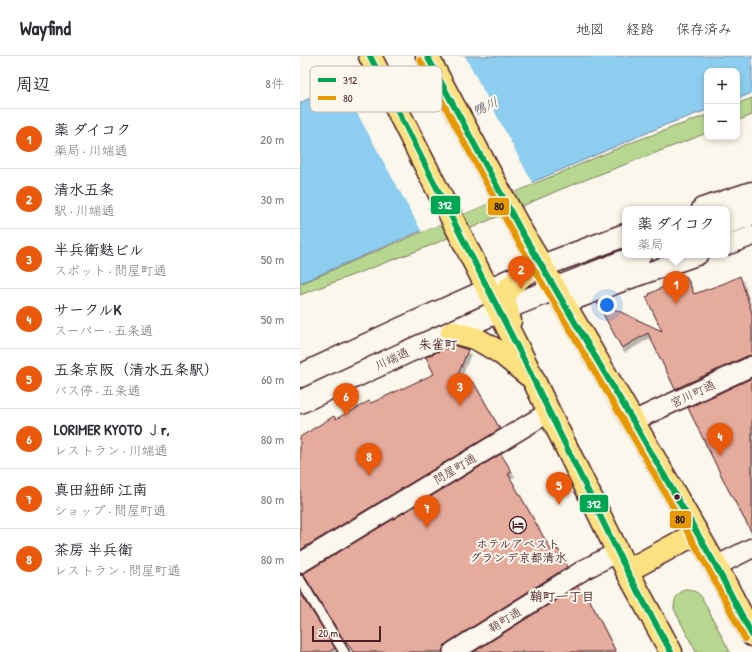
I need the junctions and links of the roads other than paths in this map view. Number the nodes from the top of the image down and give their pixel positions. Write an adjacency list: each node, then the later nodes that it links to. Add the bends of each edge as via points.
1 (370, 56): 3 (highway)
2 (427, 56): 4 (highway)
3 (375, 66)
4 (432, 66)
5 (442, 84): 16 (highway, via 520,229)
6 (398, 112): 17 (highway)
7 (752, 192): 8 (street)
8 (712, 206)
9 (752, 214): 10 (street)
10 (730, 222)
11 (622, 236): 16 (street, 川端通)
12 (752, 236): 13 (street)
13 (730, 244)
14 (634, 258): 18 (street, 川端通)
15 (689, 258): 18 (street, via 629,279)
16 (533, 270): 17 (street, 川端通); 18 (highway); 19 (highway, via 509,288)
17 (488, 290): 19 (highway); 22 (street, 川端通)
18 (560, 296): 19 (street, 川端通); 26 (highway)
19 (503, 310): 20 (street, 川端通); 23 (highway)
20 (452, 332): 23 (highway, via 476,339 501,353); 24 (street, 川端通)
21 (752, 366): 26 (street, 宮川町通)
22 (300, 376)
23 (532, 378): 25 (highway)
24 (300, 402)
25 (549, 412): 29 (highway); 30 (street, 問屋町通)
26 (633, 421): 27 (highway)
27 (697, 533): 29 (highway); 31 (highway)
28 (752, 548): 31 (street)
29 (623, 561): 35 (street, 鞘町通, via 585,570); 36 (highway)
30 (300, 563)
31 (716, 566): 33 (highway)
32 (300, 580): 34 (lane)
33 (752, 635)
34 (344, 652)
35 (453, 652)
36 (671, 652)

